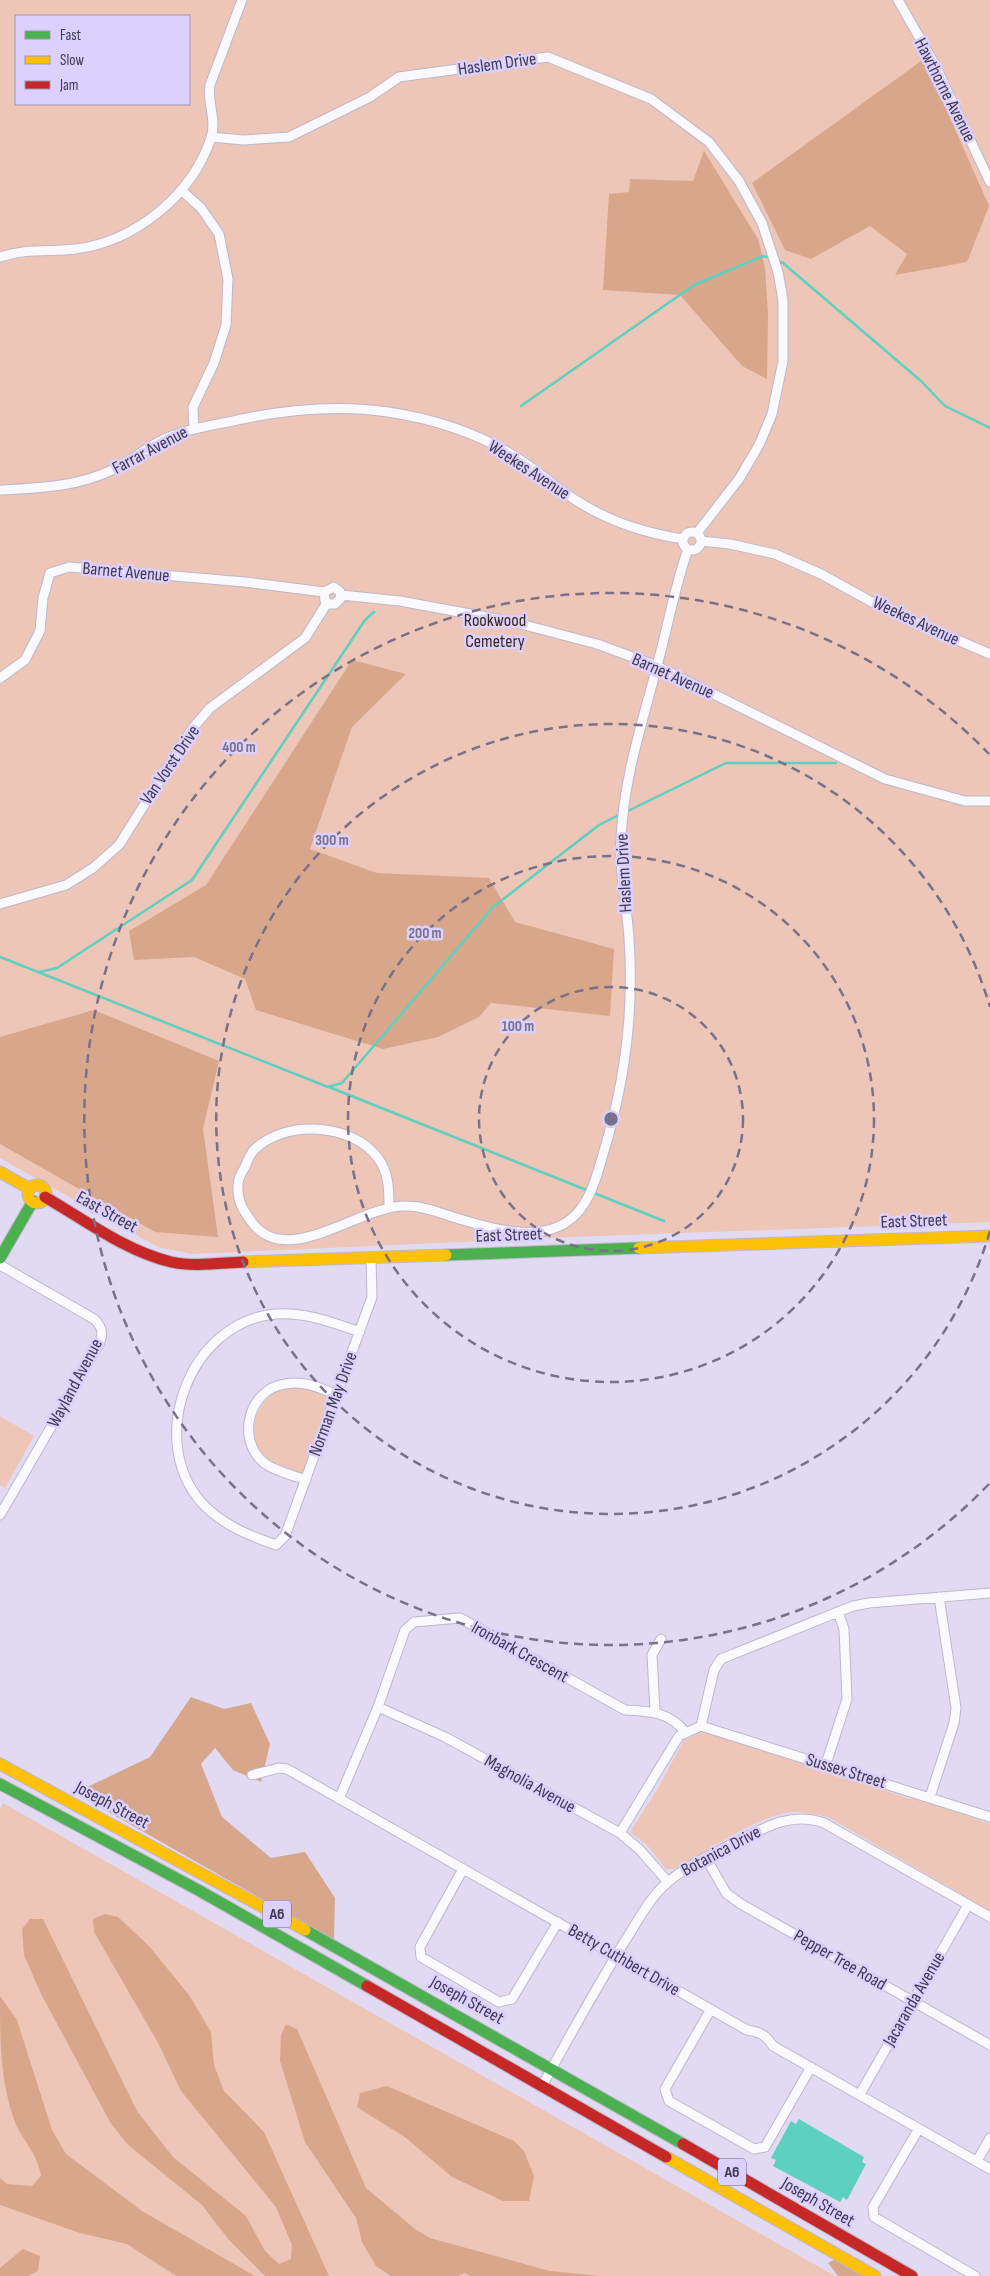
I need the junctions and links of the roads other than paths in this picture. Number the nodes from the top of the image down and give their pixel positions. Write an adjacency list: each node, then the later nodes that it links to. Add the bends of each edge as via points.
1 (242, 0): 3 (street, via 210,85 214,120)
2 (898, 0): 4 (street, Hawthorne Avenue, via 935,65)
3 (211, 138): 5 (street, via 198,166); 9 (street, Haslem Drive, via 289,137 370,97 399,77 548,57 651,99 709,142 739,180 762,223 772,252 782,300 782,361 772,414 749,465)
4 (990, 182)
5 (181, 190): 6 (street, via 148,220 112,239 76,249 31,250); 7 (street, Farrar Avenue, via 201,208 219,234 228,279 226,325 214,363 193,407)
6 (0, 257)
7 (194, 429): 8 (street, Farrar Avenue, via 166,438 96,478 52,487); 10 (street, Weekes Avenue, via 311,408 360,409 410,416 489,442 611,519 651,533)
8 (0, 490)
9 (699, 537): 10 (street, via 688,532); 11 (street, via 696,549); 15 (street, Weekes Avenue, via 775,554 821,574 879,606)
10 (683, 539): 11 (street)
11 (688, 549): 16 (street, Haslem Drive)
12 (324, 592): 13 (street, Barnet Avenue, via 334,587); 14 (street); 17 (street, Barnet Avenue, via 69,567 50,573 43,598 40,631 26,660)
13 (341, 595): 14 (street, via 335,604); 16 (street, Barnet Avenue, via 400,601 529,626 597,644)
14 (327, 603): 19 (street, Van Vorst Drive, via 305,638 210,708 192,729 119,846 66,885)
15 (990, 654)
16 (657, 666): 18 (street, Barnet Avenue, via 885,779 965,801); 24 (street, Haslem Drive, via 631,762 622,821 621,860 629,938 628,1050 612,1126 587,1199 566,1223 548,1231 491,1229 425,1208 405,1205)
17 (0, 678)
18 (990, 801)
19 (0, 904)
20 (0, 1172): 21 (main road)
21 (30, 1189): 22 (main road, via 42,1187 46,1191); 23 (main road, via 29,1197)
22 (45, 1197): 23 (main road, via 41,1202); 27 (main road, East Street, via 166,1262)
23 (33, 1202): 26 (main road)
24 (389, 1208): 24 (street, via 387,1174 377,1157 357,1140 327,1130 277,1135 253,1151 237,1181 241,1208 256,1228 262,1234 288,1241 329,1232 365,1214)
25 (990, 1236): 27 (main road, East Street)
26 (0, 1258)
27 (371, 1258): 29 (street, Norman May Drive, via 372,1296)
28 (0, 1265): 32 (street, Wayland Avenue, via 94,1319 99,1323 102,1335)
29 (360, 1332): 30 (street, Norman May Drive); 31 (street, Norman May Drive, via 312,1315 274,1314 242,1323 215,1340 193,1368 180,1402 177,1440 182,1468 201,1501 228,1525 276,1545 285,1536)
30 (337, 1395): 31 (street, Norman May Drive); 31 (street, via 296,1382 271,1388 253,1406 248,1422 254,1449 263,1462)
31 (306, 1480)
32 (0, 1515)
33 (990, 1594): 34 (street)
34 (940, 1597): 35 (street, via 869,1603); 45 (street, via 956,1708)
35 (838, 1612): 39 (street, via 721,1659 714,1670); 42 (street, via 844,1629 847,1699)
36 (661, 1638): 38 (street, via 652,1655)
37 (378, 1707): 38 (street, Ironbark Crescent, via 405,1630 414,1622 460,1618 626,1710); 46 (street, Ironbark Crescent); 48 (street, Magnolia Avenue, via 445,1737)
38 (655, 1711): 40 (street, Ironbark Crescent, via 678,1722)
39 (701, 1726): 40 (street); 42 (street, Sussex Street)
40 (686, 1733): 48 (street, via 679,1736)
41 (0, 1764): 60 (main road, Joseph Street / A6)
42 (826, 1764): 45 (street, Sussex Street)
43 (252, 1775): 46 (street, Betty Cuthbert Drive, via 287,1769)
44 (0, 1784): 61 (main road, Joseph Street / A6, via 208,1896)
45 (930, 1797): 47 (street, Sussex Street)
46 (339, 1799): 50 (street, Betty Cuthbert Drive)
47 (990, 1817)
48 (620, 1833): 51 (street, Magnolia Avenue)
49 (706, 1858): 51 (street, Botanica Drive); 52 (street, Botanica Drive, via 773,1824 805,1818 824,1823); 56 (street, Pepper Tree Road, via 726,1893)
50 (463, 1869): 54 (street, Betty Cuthbert Drive); 54 (street, via 420,1947 421,1957 499,2002 512,1999)
51 (668, 1882): 55 (street, Botanica Drive, via 649,1903)
52 (968, 1905): 53 (street, Botanica Drive); 56 (street, Jacaranda Avenue)
53 (990, 1917)
54 (558, 1922): 55 (street, Betty Cuthbert Drive)
55 (616, 1956): 57 (street, Betty Cuthbert Drive); 60 (street, Botanica Drive)
56 (912, 2001): 58 (street, Pepper Tree Road); 62 (street, Jacaranda Avenue)
57 (711, 2009): 59 (street, Betty Cuthbert Drive, via 747,2030 760,2032 773,2046); 59 (street, via 665,2089 669,2101 754,2150 765,2148)
58 (990, 2045)
59 (811, 2067): 62 (street, Betty Cuthbert Drive)
60 (552, 2068): 61 (street, Botanica Drive); 68 (main road, Joseph Street / A6)
61 (542, 2086): 67 (main road, Joseph Street / A6)
62 (860, 2094): 63 (street, Betty Cuthbert Drive)
63 (918, 2130): 65 (street, Betty Cuthbert Drive); 69 (street, via 873,2207 874,2217)
64 (990, 2138): 65 (street)
65 (977, 2161): 66 (street, Betty Cuthbert Drive)
66 (990, 2169)
67 (875, 2276)
68 (912, 2276)
69 (975, 2276)

